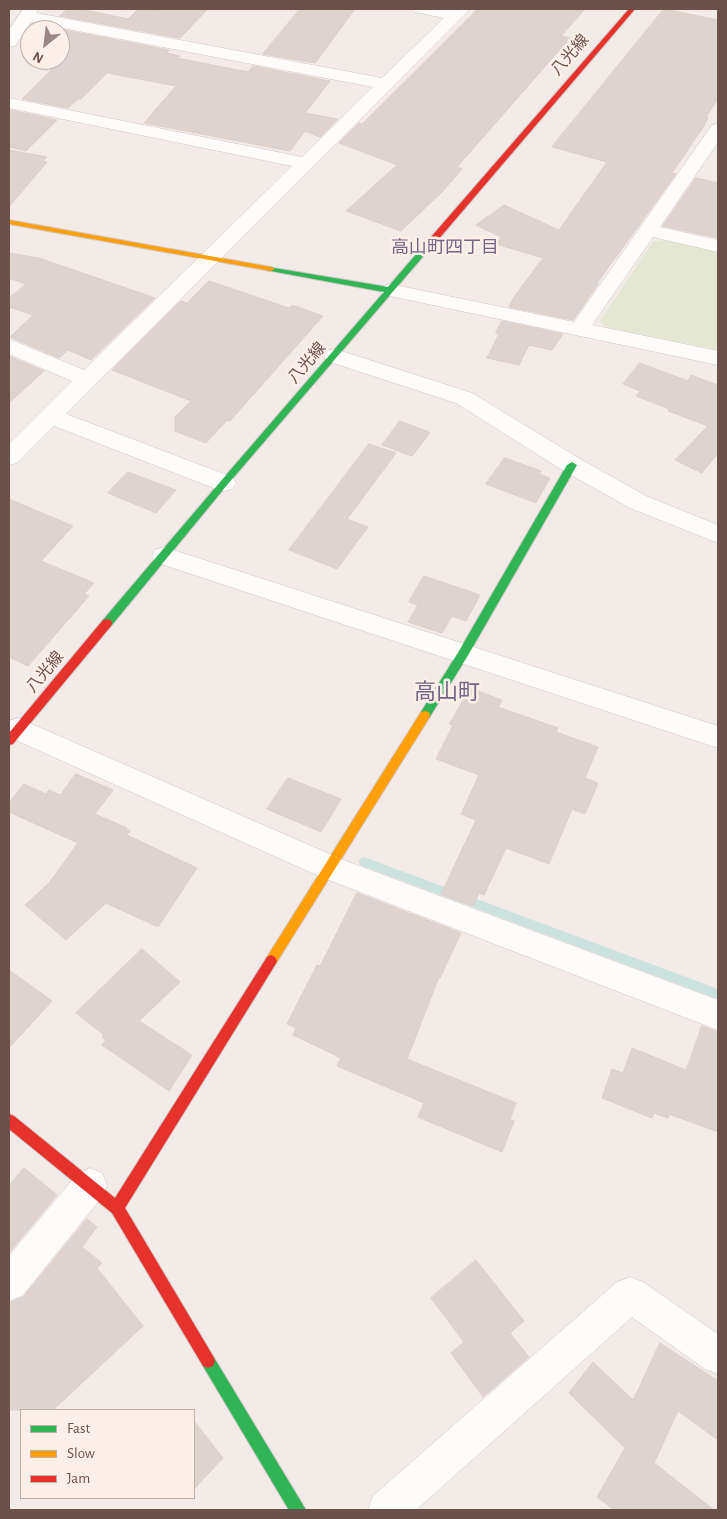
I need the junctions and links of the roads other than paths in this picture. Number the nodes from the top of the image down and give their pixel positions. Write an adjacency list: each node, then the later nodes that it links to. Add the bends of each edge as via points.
1 (421, 9): 4 (street)
2 (632, 9): 15 (street, 八光線)
3 (28, 12): 5 (street); 6 (street)
4 (458, 12): 6 (street)
5 (9, 42)
6 (385, 84): 10 (street)
7 (9, 103): 10 (street)
8 (718, 129): 9 (street)
9 (711, 151): 12 (street)
10 (305, 163): 14 (street)
11 (9, 222): 14 (street)
12 (649, 230): 13 (street); 16 (street)
13 (718, 246)
14 (208, 258): 15 (street); 20 (street)
15 (390, 290): 16 (street); 18 (street, 八光線)
16 (578, 329): 19 (street)
17 (9, 346): 20 (street)
18 (334, 356): 23 (street, via 464,398); 24 (street, 八光線)
19 (718, 358)
20 (86, 379): 21 (street)
21 (49, 416): 22 (street); 24 (street)
22 (9, 457)
23 (572, 465): 25 (street, via 638,502); 27 (street)
24 (224, 483): 26 (street, 八光線)
25 (718, 534)
26 (164, 556): 27 (street); 28 (street, 八光線)
27 (463, 654): 29 (street); 30 (street)
28 (14, 735): 30 (street)
29 (718, 737)
30 (331, 868): 31 (street); 34 (street)
31 (718, 1015)
32 (9, 1121): 33 (street)
33 (90, 1185): 34 (street); 35 (street)
34 (117, 1208): 37 (street)
35 (9, 1283)
36 (718, 1356): 38 (street, via 630,1295)
37 (298, 1510)
38 (387, 1510)

